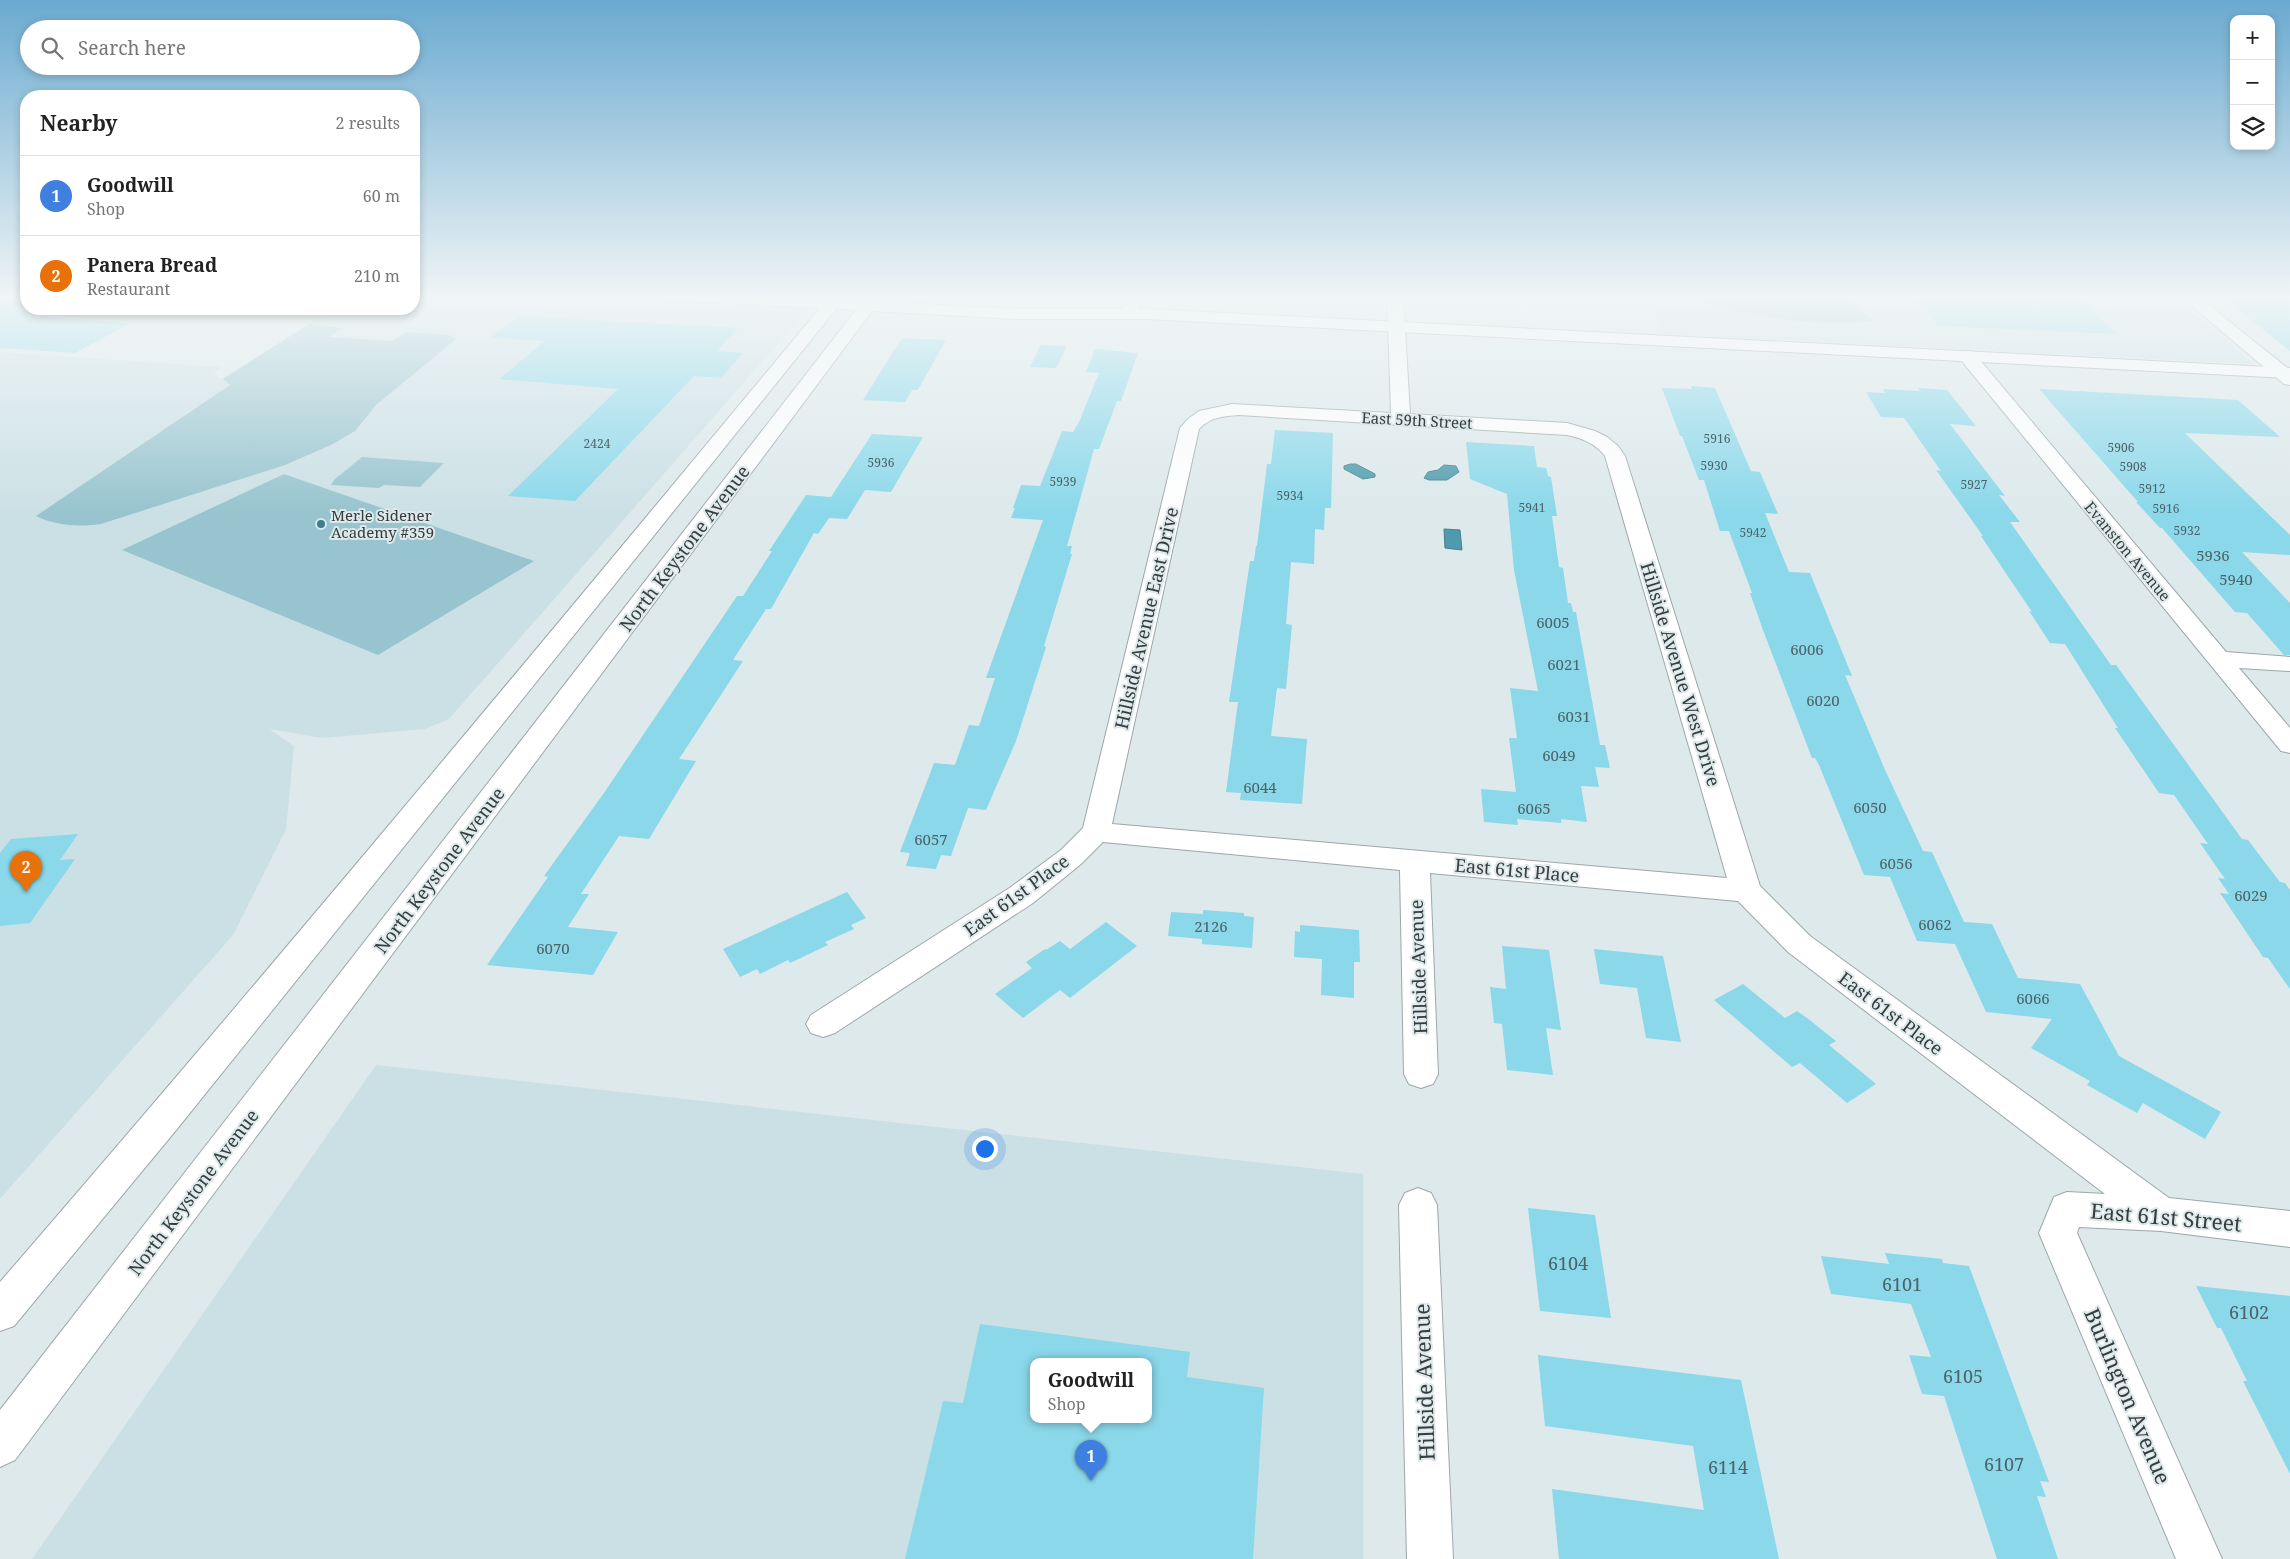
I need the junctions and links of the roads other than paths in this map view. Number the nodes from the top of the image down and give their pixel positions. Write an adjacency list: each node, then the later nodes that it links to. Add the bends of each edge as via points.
1 (779, 368): 22 (street, North Keystone Avenue, via 425,802)
2 (818, 368): 23 (street, North Keystone Avenue)
3 (1398, 368): 8 (street)
4 (1977, 368): 10 (street, Evanston Avenue)
5 (2165, 368): 6 (street)
6 (2287, 375)
7 (1210, 414): 8 (street, East 59th Street, via 1239,409); 13 (street, Hillside Avenue East Drive, via 1190,428)
8 (1401, 419): 9 (street, East 59th Street, via 1567,429 1596,438)
9 (1616, 456): 15 (street, Hillside Avenue West Drive)
10 (2218, 659): 11 (street); 12 (street, Evanston Avenue)
11 (2290, 664)
12 (2290, 745)
13 (1096, 832): 14 (street, East 61st Place); 16 (street, East 61st Place, via 1022,895)
14 (1415, 860): 15 (street, East 61st Place); 17 (street, Hillside Avenue)
15 (1746, 891): 19 (street, East 61st Place, via 1800,944)
16 (823, 1024)
17 (1421, 1074)
18 (1418, 1206): 24 (street, Hillside Avenue)
19 (2161, 1214): 20 (street, East 61st Street); 21 (street, East 61st Street, via 2067,1209)
20 (2290, 1229)
21 (2058, 1233): 25 (street, Burlington Avenue)
22 (0, 1312)
23 (0, 1445)
24 (1430, 1559)
25 (2199, 1559)

